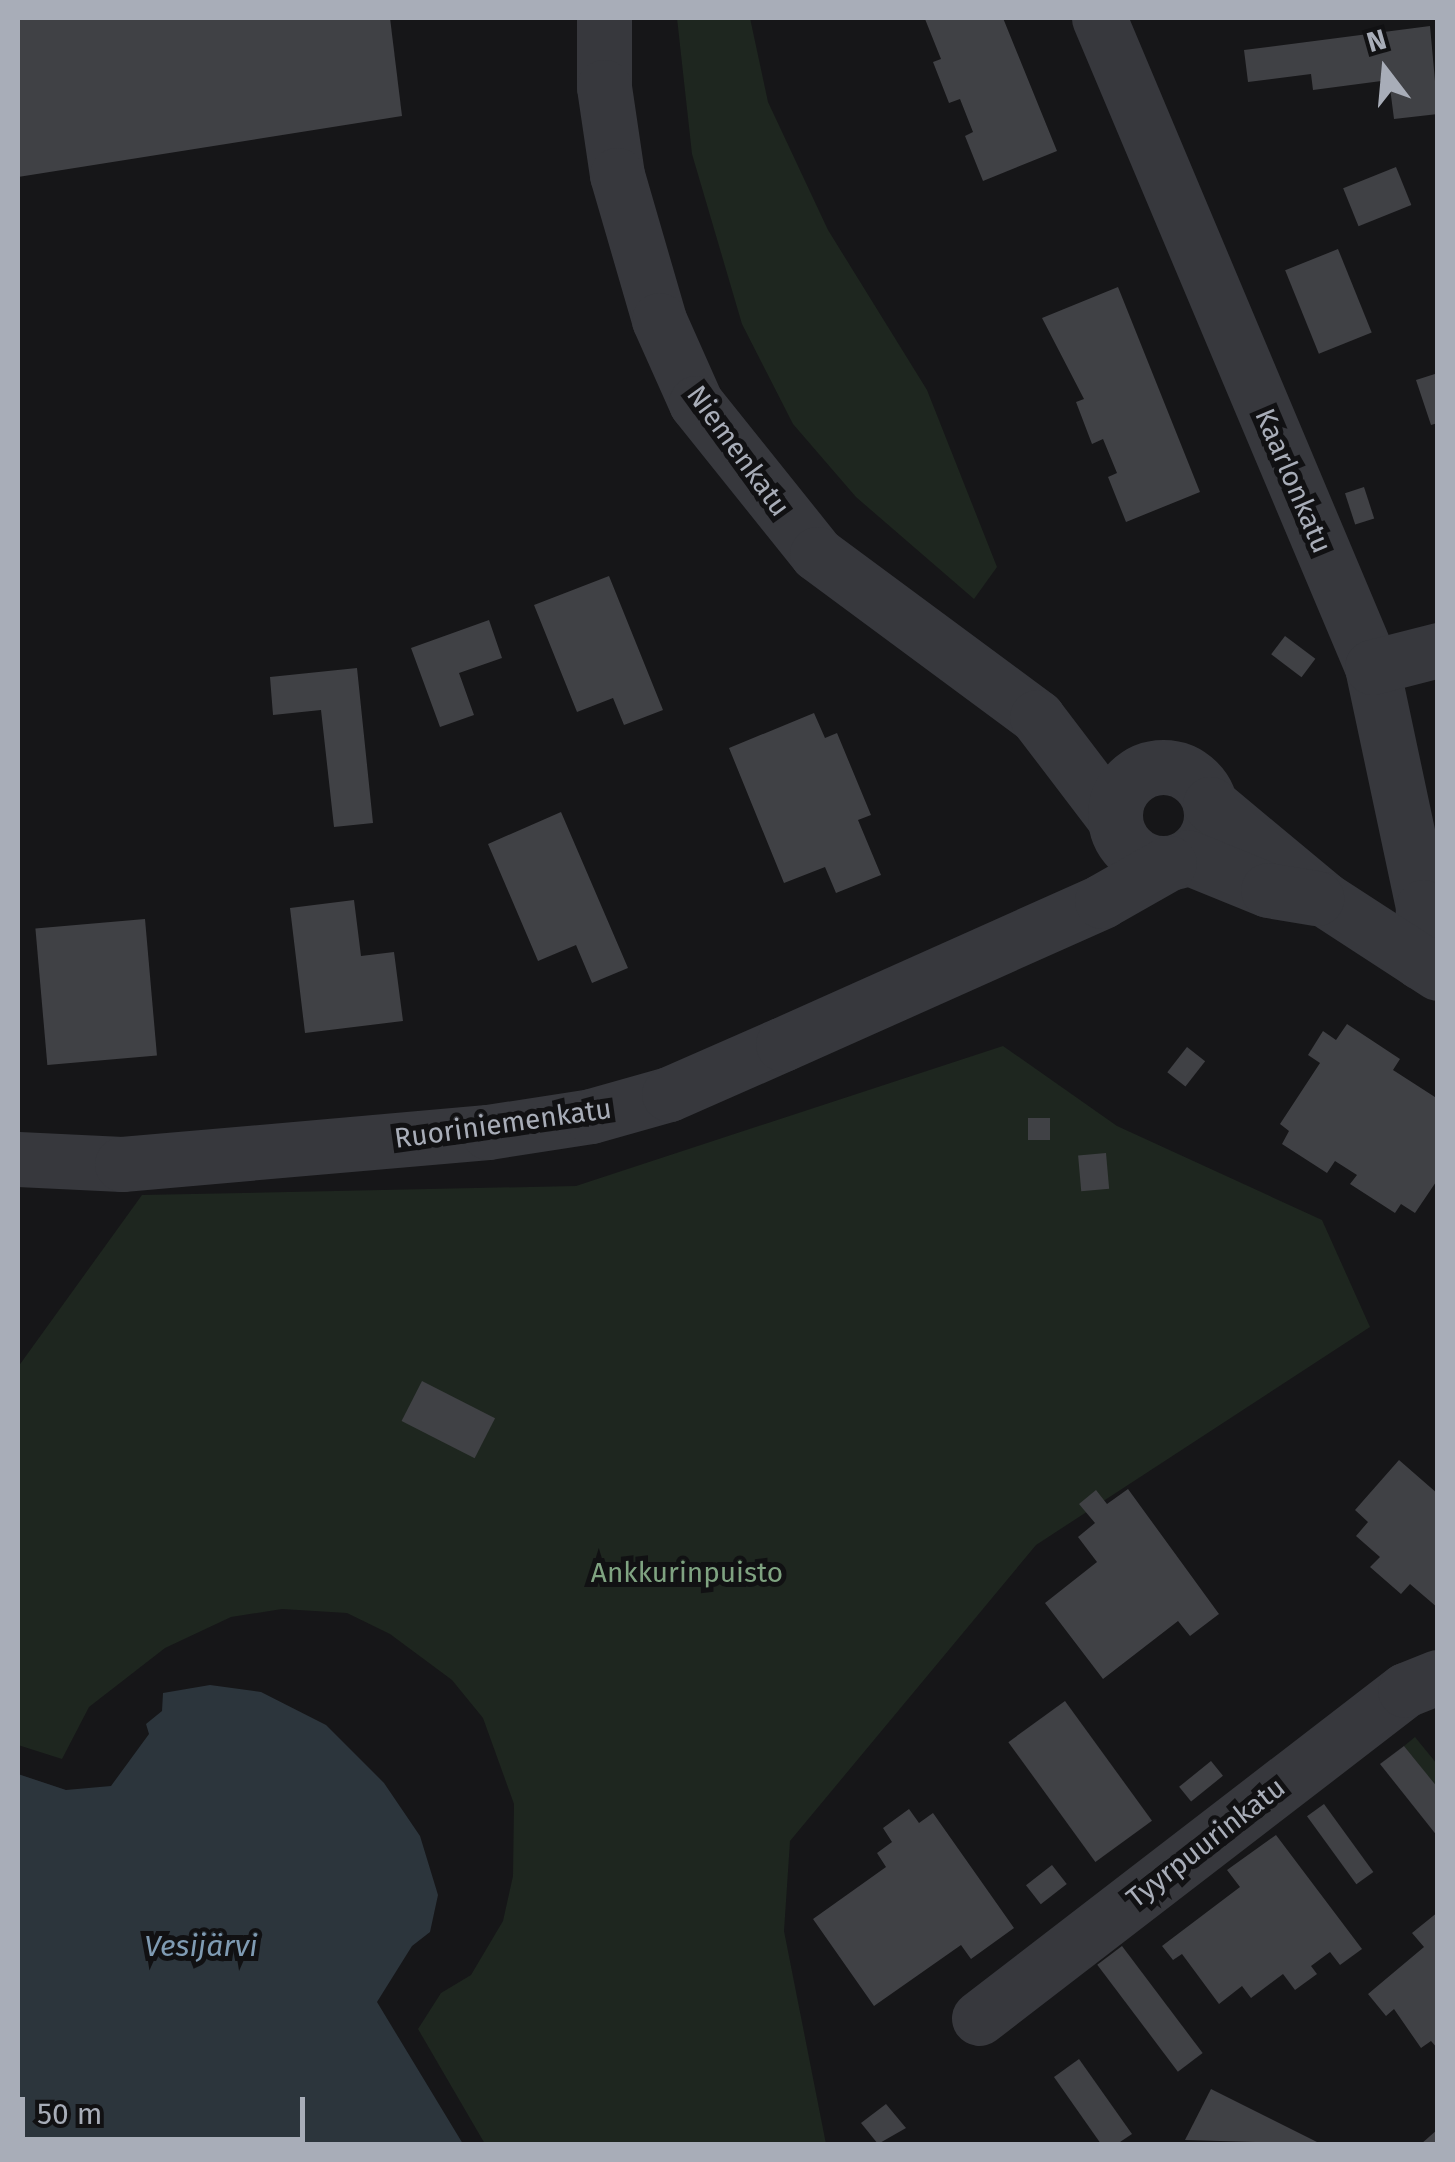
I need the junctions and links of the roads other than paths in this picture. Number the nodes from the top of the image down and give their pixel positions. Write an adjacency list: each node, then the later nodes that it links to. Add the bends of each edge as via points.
1 (604, 18): 5 (street, Niemenkatu, via 604,87 617,175 658,320 696,402 816,554)
2 (1099, 18): 4 (street, Kaarlonkatu)
3 (1438, 650): 4 (street)
4 (1372, 668): 12 (street, Kaarlonkatu, via 1423,908)
5 (1037, 717): 6 (street, Niemenkatu); 8 (street, Niemenkatu)
6 (1170, 768): 7 (street, via 1188,774); 8 (street, via 1130,779)
7 (1210, 804): 9 (street, via 1207,834); 10 (street)
8 (1118, 829): 9 (street, via 1150,862); 11 (street)
9 (1178, 860): 10 (street, via 1268,890); 11 (street, Ruoriniemenkatu)
10 (1324, 899): 12 (street)
11 (1070, 914): 13 (street, Ruoriniemenkatu, via 668,1094 592,1116 488,1132 122,1164)
12 (1429, 967)
13 (18, 1159)
14 (1438, 1677): 15 (street, Tyyrpuurinkatu, via 1405,1690)
15 (979, 2018)

